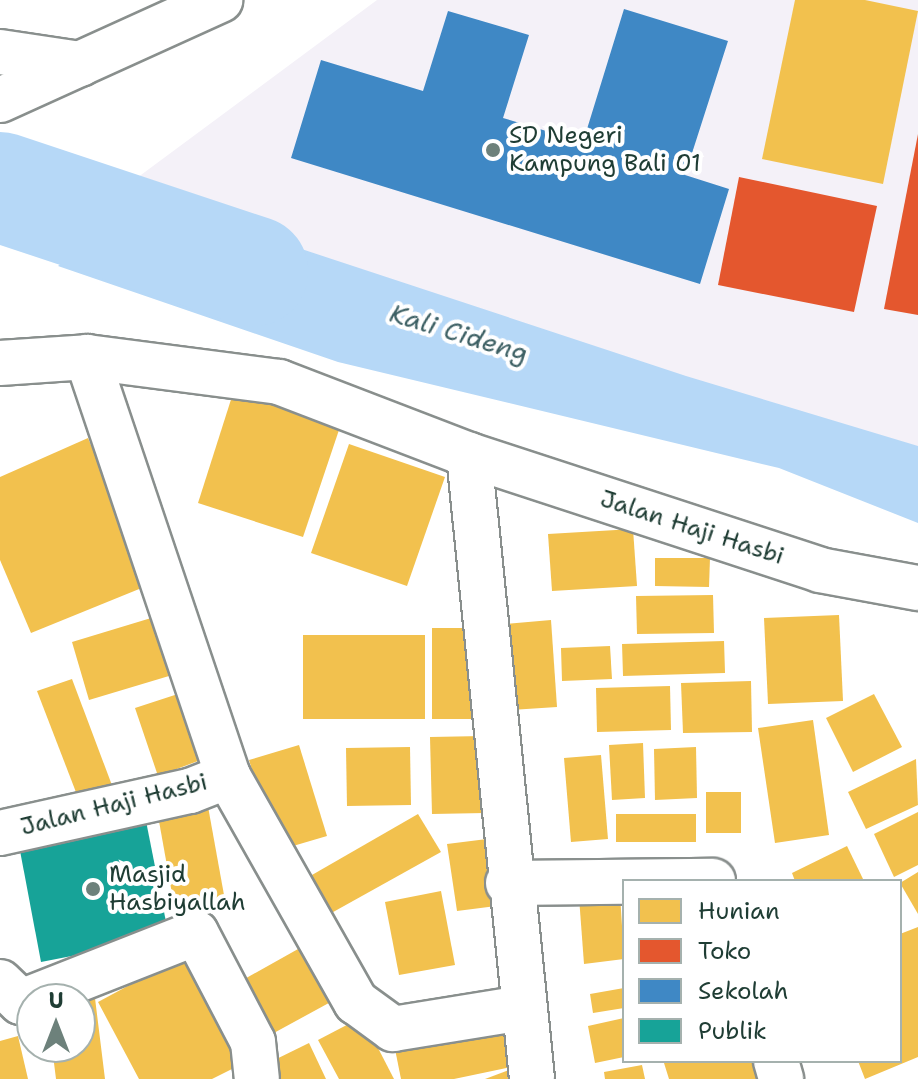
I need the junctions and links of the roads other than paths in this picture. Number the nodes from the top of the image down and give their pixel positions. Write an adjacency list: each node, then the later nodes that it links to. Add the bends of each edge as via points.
1 (220, 0): 3 (street)
2 (0, 52): 3 (street)
3 (80, 64): 4 (street)
4 (0, 100)
5 (87, 357): 6 (street, Jalan Haji Hasbi); 7 (street, Jalan Haji Hasbi, via 279,382); 9 (street, Jalan Haji Hasbi)
6 (0, 363)
7 (469, 455): 8 (street, Jalan Haji Hasbi, via 820,570); 12 (street)
8 (918, 588)
9 (228, 776): 10 (street, Jalan Haji Hasbi, via 190,791); 14 (street, Jalan Haji Hasbi, via 356,1002 393,1029)
10 (0, 833)
11 (622, 882): 12 (street)
12 (508, 883): 14 (street)
13 (0, 982): 15 (street, via 21,1002 196,933 253,1042)
14 (522, 1008): 16 (street)
15 (257, 1079)
16 (532, 1079)

